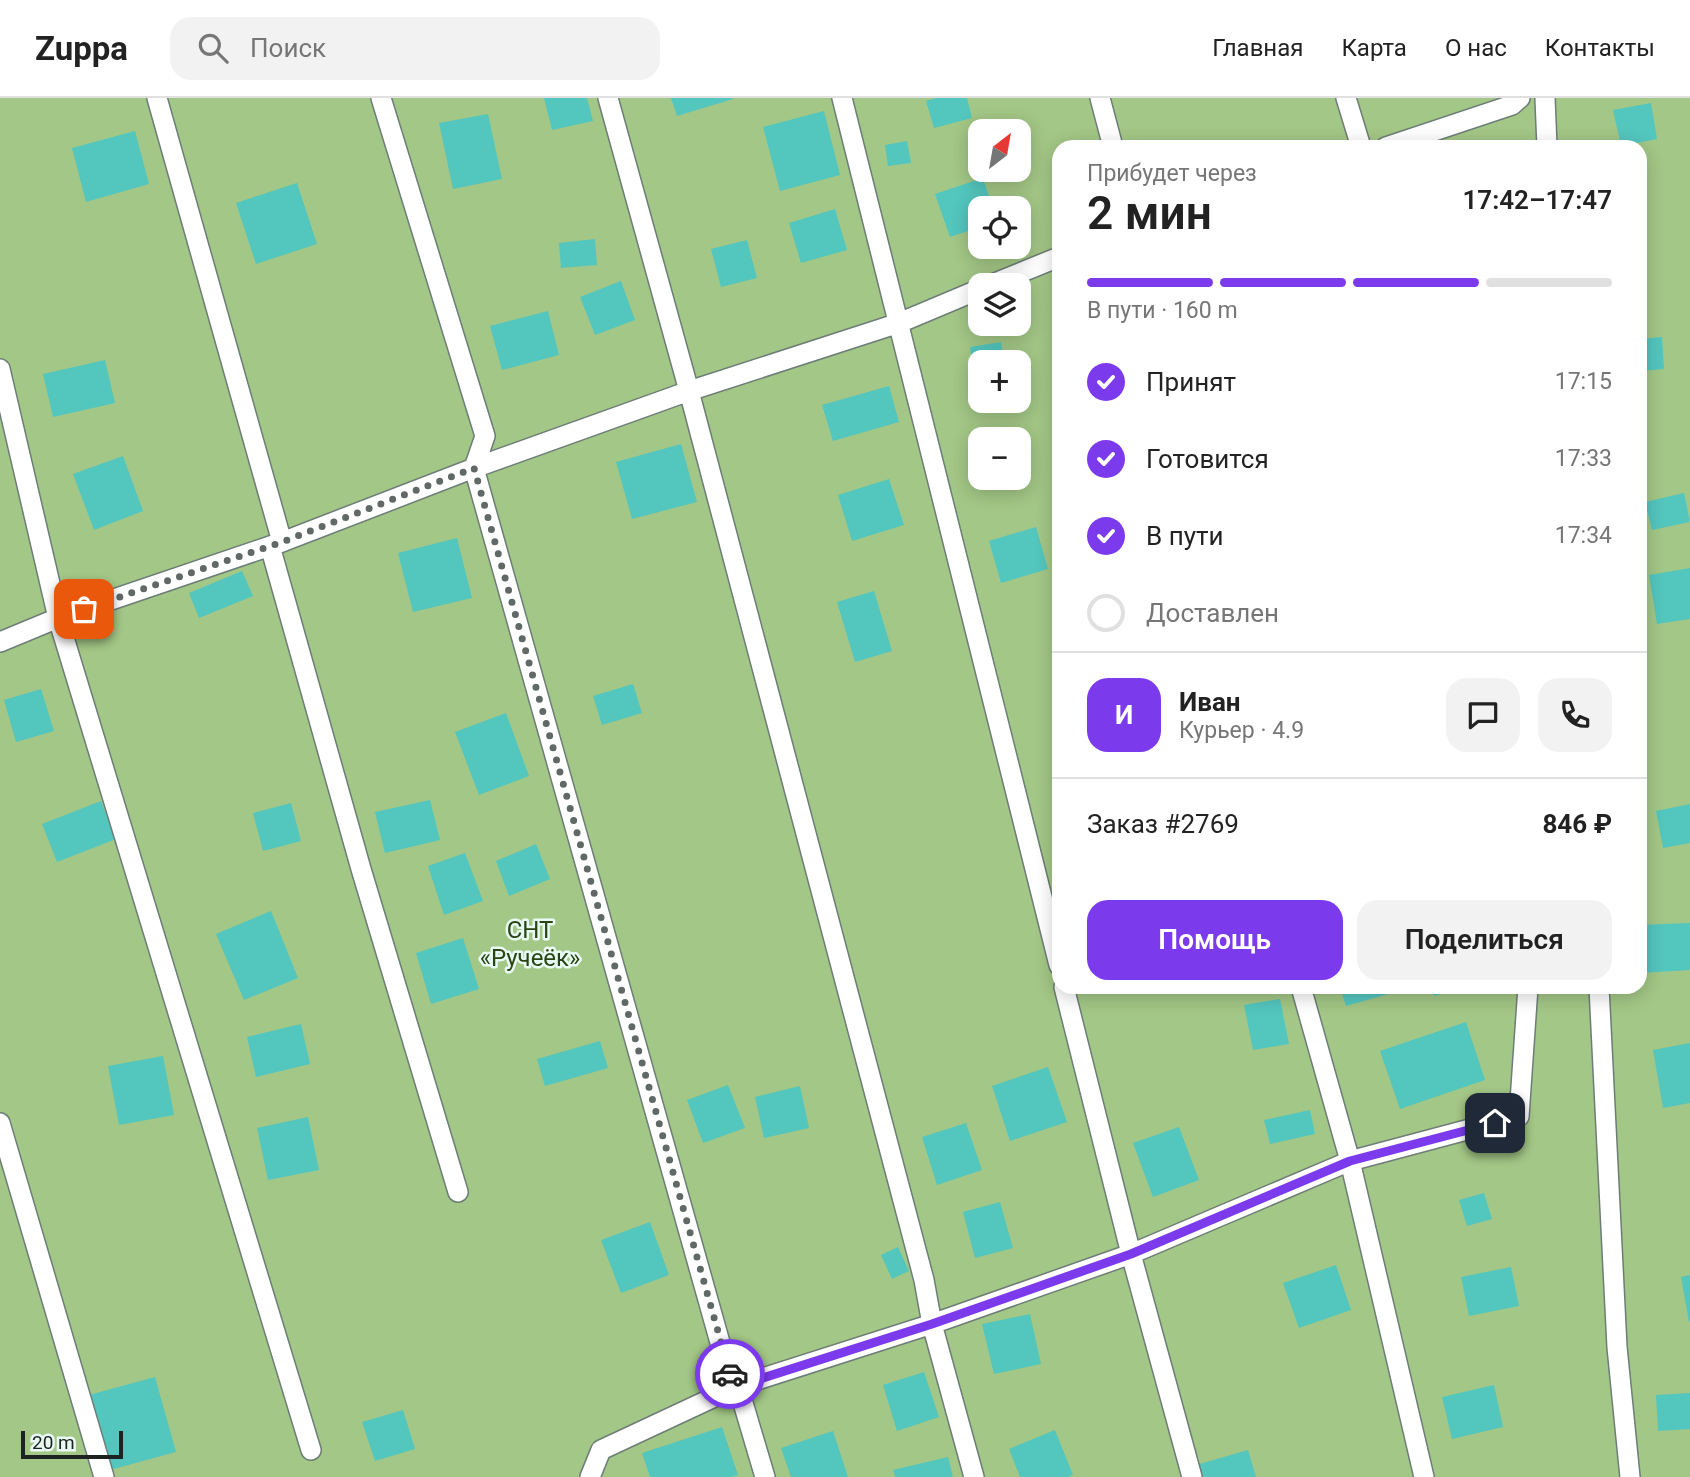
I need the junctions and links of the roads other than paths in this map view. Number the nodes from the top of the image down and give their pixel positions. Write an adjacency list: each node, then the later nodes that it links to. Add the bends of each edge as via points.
1 (157, 98): 20 (lane)
2 (381, 98): 19 (lane, via 485,436)
3 (608, 98): 18 (lane)
4 (842, 98): 16 (lane)
5 (1100, 98): 9 (lane)
6 (1346, 98): 10 (lane)
7 (1520, 98): 11 (lane, via 1512,105)
8 (1545, 98): 12 (lane)
9 (1111, 140)
10 (1359, 140)
11 (1407, 140)
12 (1547, 140)
13 (1052, 260): 14 (lane)
14 (1020, 273)
15 (968, 294): 16 (lane)
16 (899, 323): 18 (lane); 23 (lane)
17 (0, 369): 21 (lane)
18 (689, 391): 19 (lane); 32 (lane, via 921,1267)
19 (474, 468): 20 (lane); 33 (lane, via 727,1371)
20 (276, 544): 21 (lane); 30 (lane, via 361,869)
21 (58, 618): 22 (lane); 34 (lane)
22 (0, 642)
23 (1052, 937)
24 (1066, 994): 31 (lane)
25 (1303, 994): 29 (lane)
26 (1528, 994): 29 (lane, via 1519,1116)
27 (1599, 994): 41 (lane, via 1617,1347)
28 (0, 1123): 35 (lane)
29 (1350, 1161): 31 (lane); 40 (lane)
30 (458, 1192)
31 (1131, 1254): 32 (lane); 39 (lane)
32 (932, 1324): 33 (lane); 38 (lane)
33 (738, 1386): 36 (lane, via 601,1450); 37 (lane)
34 (311, 1450)
35 (104, 1477)
36 (590, 1477)
37 (765, 1477)
38 (974, 1477)
39 (1192, 1477)
40 (1424, 1477)
41 (1630, 1477)

